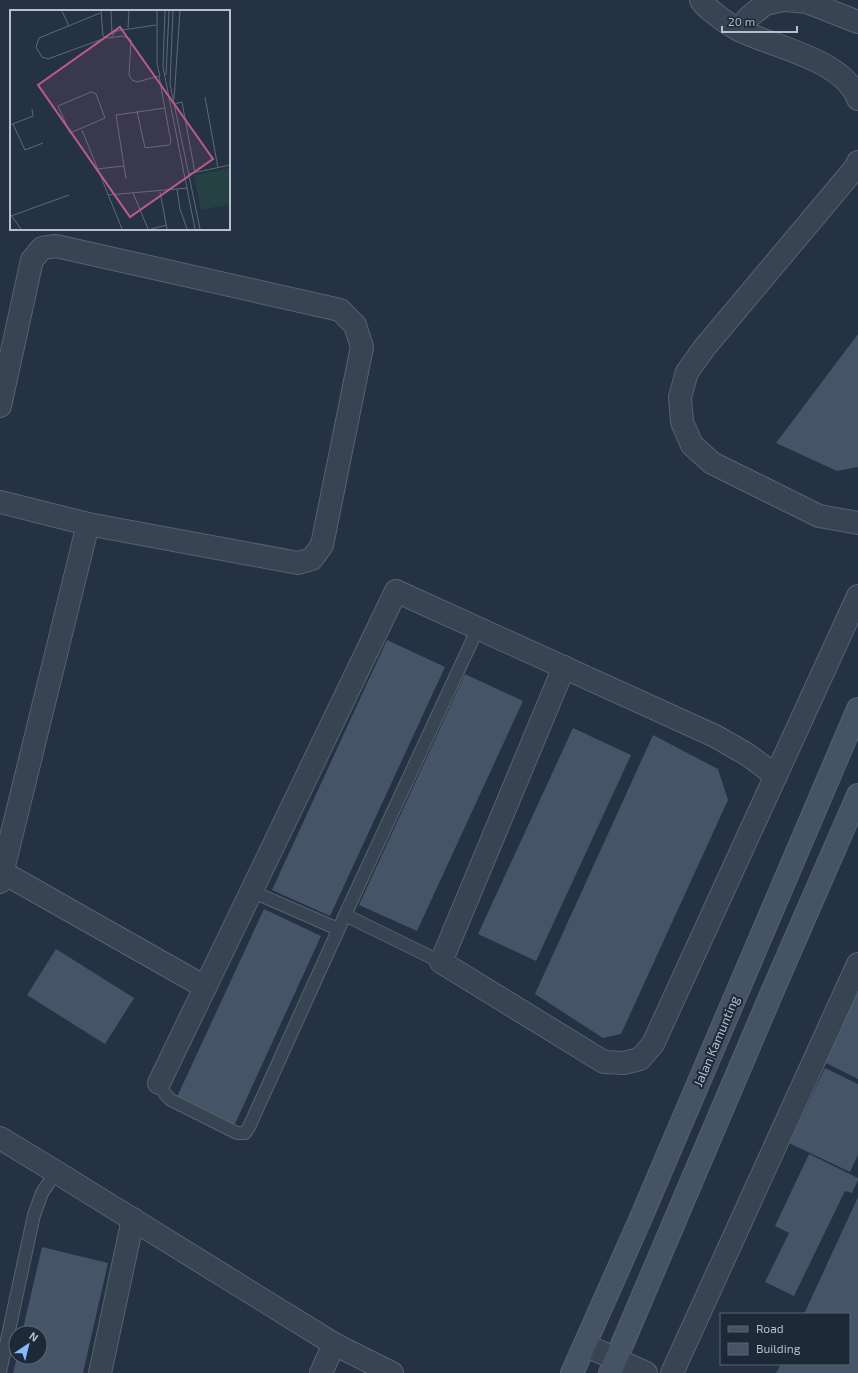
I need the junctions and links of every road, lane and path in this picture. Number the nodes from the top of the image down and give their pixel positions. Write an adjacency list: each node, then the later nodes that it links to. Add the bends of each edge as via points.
1 (786, 0): 4 (street, via 807,2)
2 (699, 1): 5 (street)
3 (771, 1): 5 (street, via 750,17)
4 (858, 22)
5 (739, 30): 6 (street, via 808,57 838,73 856,92)
6 (858, 99)
7 (858, 162): 10 (street, via 705,347 687,372 680,397 682,422 692,445 712,463 819,516)
8 (0, 406): 11 (street, via 32,260 42,248 56,246 340,310 355,324 362,347 322,545 312,559 298,563)
9 (0, 502): 11 (street)
10 (858, 523)
11 (88, 524): 18 (street)
12 (858, 596): 16 (street)
13 (478, 628): 14 (street); 19 (street, via 396,591); 20 (lane)
14 (564, 667): 16 (street, via 715,736 748,755); 22 (street)
15 (858, 709): 30 (main road, Jalan Kamunting)
16 (776, 776): 22 (street, via 653,1044 640,1059 624,1063 604,1062)
17 (857, 799): 31 (main road, via 772,990)
18 (1, 877): 24 (street)
19 (251, 891): 21 (lane); 24 (street)
20 (345, 915): 21 (lane); 22 (lane)
21 (338, 929): 25 (lane, via 245,1133 237,1133 171,1100)
22 (441, 962)
23 (858, 964): 38 (street)
24 (205, 987): 25 (street)
25 (159, 1083)
26 (0, 1138): 27 (street)
27 (56, 1172): 28 (street); 32 (lane, via 42,1193 34,1215)
28 (133, 1219): 29 (street); 33 (street)
29 (334, 1344): 34 (street); 35 (street)
30 (585, 1345): 31 (street); 36 (main road, Jalan Kamunting)
31 (613, 1366): 37 (street)
32 (0, 1372)
33 (100, 1373)
34 (321, 1373)
35 (392, 1373)
36 (572, 1373)
37 (646, 1373)
38 (672, 1373)

